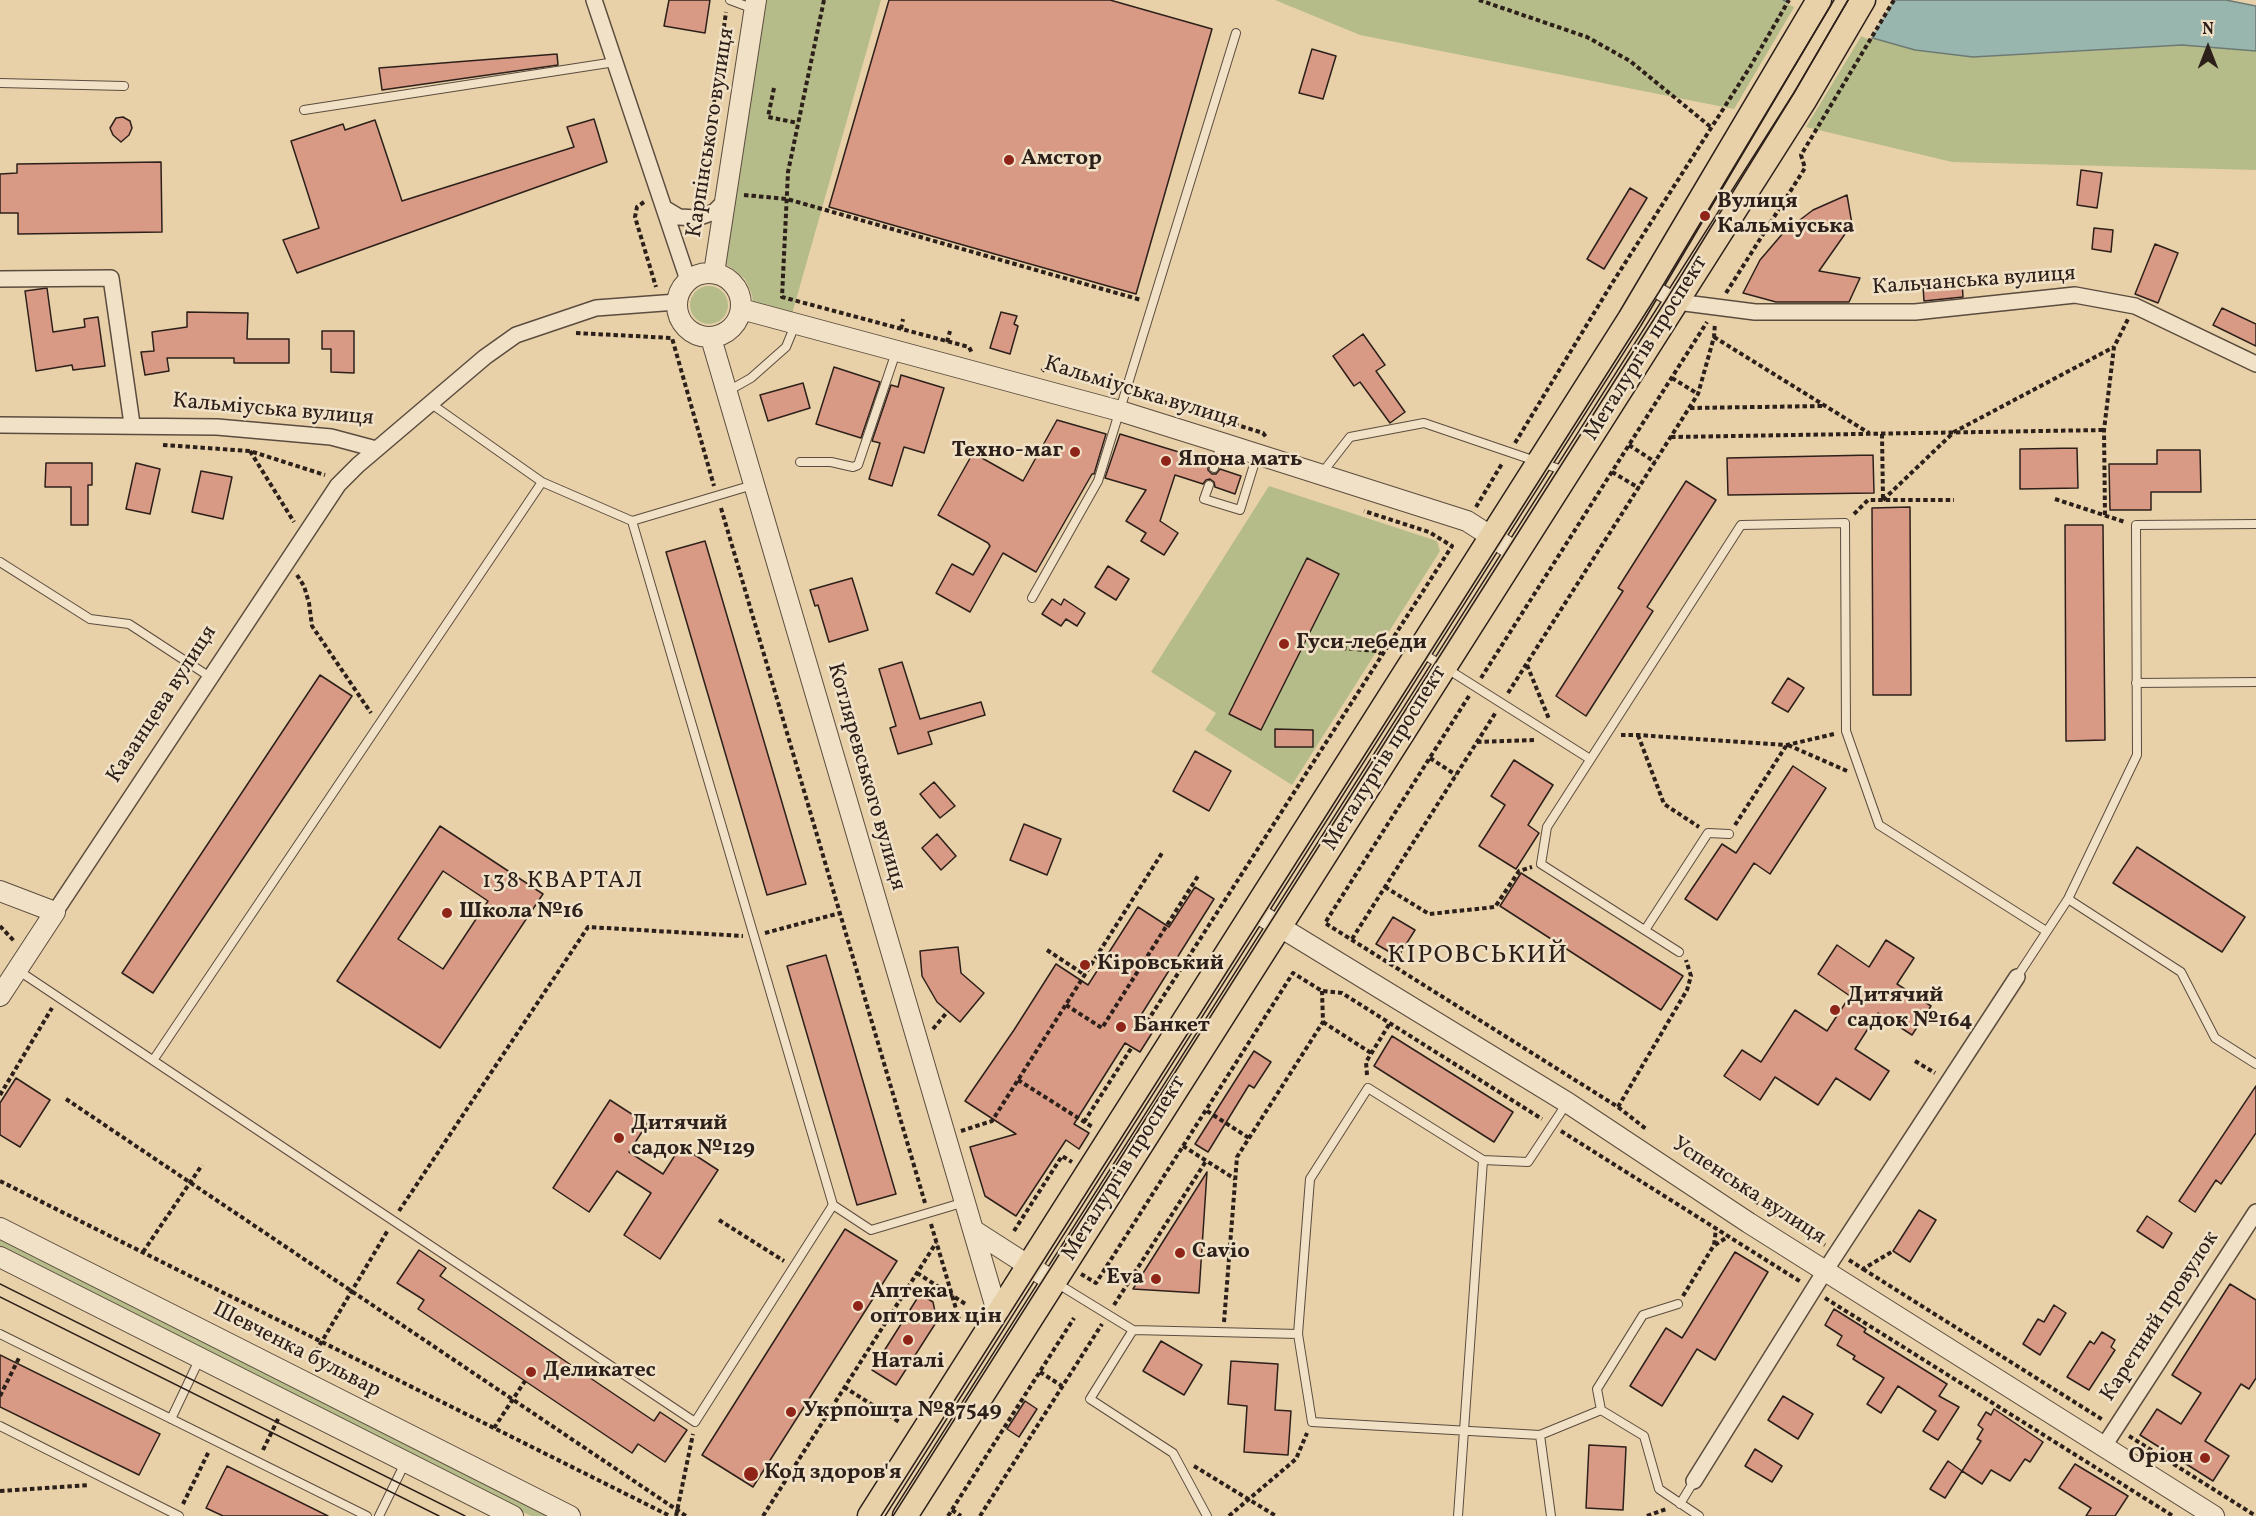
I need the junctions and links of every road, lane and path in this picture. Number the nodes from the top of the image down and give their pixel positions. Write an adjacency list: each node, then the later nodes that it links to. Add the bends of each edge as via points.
1 (594, 0): 11 (street)
2 (730, 0): 9 (lane); 18 (path)
3 (824, 0): 16 (path)
4 (1479, 0): 17 (path, via 1587,37 1630,61)
5 (1789, 0): 17 (path)
6 (1819, 0): 29 (main road, Металургів проспект)
7 (1863, 0): 31 (main road, Металургів проспект)
8 (1894, 0): 34 (path, via 1801,155 1805,168)
9 (755, 5): 19 (street, Карпінського вулиця)
10 (1236, 33): 32 (lane)
11 (615, 62): 15 (lane); 22 (street)
12 (0, 83): 13 (lane)
13 (124, 86)
14 (774, 88): 16 (path, via 768,117)
15 (304, 110)
16 (798, 123): 20 (path)
17 (1712, 128): 68 (path)
18 (702, 191)
19 (735, 198): 20 (path); 22 (street, via 697,218 679,217); 25 (street, Карпінського вулиця)
20 (787, 199): 23 (path); 38 (path, via 782,297)
21 (644, 201): 28 (path, via 637,207 635,217)
22 (664, 208): 27 (street)
23 (873, 224): 24 (path); 32 (path)
24 (872, 231)
25 (714, 273): 27 (street); 35 (street, via 735,286)
26 (0, 279): 58 (street, via 111,278)
27 (688, 280): 30 (street)
28 (656, 286)
29 (1650, 286): 31 (street, Кальчанська вулиця); 71 (main road, Металургів проспект)
30 (677, 302): 41 (street, via 683,325 696,335); 53 (street, Кальміуська вулиця, via 596,308 516,335)
31 (1677, 302): 34 (street, Кальчанська вулиця); 75 (main road, Металургів проспект)
32 (1153, 303): 56 (lane)
33 (2135, 306): 34 (street, Кальчанська вулиця, via 2075,295 1915,312 1755,312); 44 (path); 46 (street, Кальчанська вулиця)
34 (1716, 307): 48 (path)
35 (741, 309): 37 (street, Кальміуська вулиця); 41 (street, via 732,329)
36 (903, 319): 38 (path)
37 (796, 323): 45 (street, Кальміуська вулиця); 50 (lane, via 786,347 751,378)
38 (901, 329): 42 (path)
39 (950, 331): 42 (path)
40 (568, 333): 82 (path, via 672,338)
41 (711, 338): 50 (street, Котляревського вулиця)
42 (947, 342): 43 (path)
43 (969, 347)
44 (2114, 347): 59 (path); 60 (path)
45 (896, 351): 56 (street, Кальміуська вулиця); 70 (lane, via 858,465)
46 (2256, 364)
47 (1045, 368): 49 (path)
48 (1672, 378): 51 (path); 66 (path)
49 (1113, 387)
50 (727, 392): 79 (street, Котляревського вулиця)
51 (1698, 394): 54 (path, via 1714,337); 55 (path)
52 (1142, 395): 61 (path)
53 (430, 403): 67 (street, Кальміуська вулиця); 78 (lane)
54 (1826, 406): 55 (path); 62 (path)
55 (1689, 408): 64 (path)
56 (1120, 411): 65 (street, Кальміуська вулиця); 100 (lane, via 1098,481)
57 (0, 424): 58 (street, Кальміуська вулиця)
58 (132, 424): 67 (street, Кальміуська вулиця, via 320,436)
59 (2104, 429): 60 (path); 88 (path)
60 (1954, 432): 63 (path); 84 (path)
61 (1263, 433)
62 (1871, 434): 63 (path); 64 (path)
63 (1882, 434): 84 (path)
64 (1671, 437): 72 (path)
65 (1222, 443): 69 (street, Кальміуська вулиця); 73 (lane)
66 (1629, 445): 72 (path); 74 (path)
67 (376, 450): 94 (street, Казанцева вулиця, via 338,485)
68 (1509, 452): 71 (lane); 76 (lane, via 1424,423 1350,437); 86 (path)
69 (1257, 454): 76 (street, Кальміуська вулиця); 80 (lane, via 1240,510 1204,499)
70 (800, 462)
71 (1539, 462): 75 (lane); 93 (main road, Металургів проспект)
72 (1655, 462): 81 (path)
73 (1214, 468)
74 (1612, 472): 81 (path); 109 (path)
75 (1568, 473): 95 (main road, Металургів проспект)
76 (1321, 474): 93 (street, Кальміуська вулиця, via 1467,521)
77 (327, 476): 94 (path, via 250,451)
78 (542, 482): 89 (lane); 111 (lane)
79 (755, 485): 82 (lane); 181 (street, Котляревського вулиця)
80 (1209, 485)
81 (1639, 488): 104 (path)
82 (717, 496): 89 (lane); 131 (path)
83 (2055, 499): 88 (path)
84 (1883, 500): 85 (path); 90 (path, via 1868,500)
85 (1954, 500)
86 (1475, 508)
87 (1364, 511): 103 (path, via 1429,532 1452,546)
88 (2105, 515): 92 (path)
89 (632, 521): 136 (lane)
90 (1845, 523): 113 (lane); 118 (lane, via 1741,525)
91 (2256, 524): 92 (lane)
92 (2136, 525): 108 (lane)
93 (1492, 536): 95 (street, Кальміуська вулиця); 102 (main road, Металургів проспект)
94 (303, 537): 106 (street, Казанцева вулиця)
95 (1517, 553): 105 (main road, Металургів проспект)
96 (0, 562): 106 (lane, via 90,618 129,624)
97 (302, 567): 98 (path)
98 (297, 575): 99 (path); 111 (path, via 309,603 312,626)
99 (290, 584)
100 (1032, 598)
101 (1342, 648): 103 (path)
102 (1419, 651): 105 (lane); 129 (main road, Металургів проспект)
103 (1381, 654): 151 (path)
104 (1527, 664): 110 (path); 114 (path)
105 (1444, 667): 109 (lane); 133 (main road, Металургів проспект)
106 (210, 678): 130 (street, Казанцева вулиця)
107 (2256, 682): 108 (lane)
108 (2136, 683): 128 (lane, via 2137,755)
109 (1475, 687): 110 (lane); 117 (path)
110 (1502, 704): 114 (lane)
111 (378, 723): 155 (lane)
112 (1489, 723): 115 (path)
113 (1846, 731): 116 (path); 120 (lane)
114 (1558, 739): 115 (path); 118 (lane)
115 (1477, 742): 119 (path)
116 (1787, 745): 120 (path); 121 (path, via 1638,735 1664,804); 122 (path)
117 (1430, 758): 119 (path); 137 (path, via 1325,923)
118 (1590, 759): 134 (lane, via 1547,827 1541,864)
119 (1456, 775): 126 (path)
120 (1863, 778): 135 (lane, via 1879,825)
121 (1689, 821)
122 (1729, 834): 134 (lane, via 1708,833)
123 (1162, 854): 142 (path)
124 (1519, 871): 126 (path, via 1496,907 1429,914)
125 (1198, 876): 146 (path, via 1102,1028)
126 (1385, 887): 137 (path)
127 (0, 891): 130 (street)
128 (2068, 898): 135 (lane); 158 (lane, via 2181,972 2216,1038)
129 (1254, 911): 133 (street, Успенська вулиця); 196 (main road, Металургів проспект)
130 (54, 912): 141 (street, Казанцева вулиця)
131 (840, 913): 136 (path); 184 (path)
132 (0, 926): 138 (path)
133 (1279, 927): 163 (street, Успенська вулиця); 202 (main road, Металургів проспект)
134 (1645, 930): 140 (lane)
135 (2046, 931): 143 (lane)
136 (754, 937): 182 (lane); 185 (path, via 588,927)
137 (1352, 939): 164 (path)
138 (17, 945)
139 (1047, 950): 142 (path)
140 (1679, 952): 164 (path, via 1688,963 1691,976 1687,990)
141 (18, 970): 145 (street, Казанцева вулиця); 155 (lane)
142 (1085, 975): 146 (path)
143 (2017, 976): 160 (street)
144 (1322, 991): 149 (path); 150 (path, via 1342,993); 165 (path, via 1293,973)
145 (0, 996)
146 (1066, 1005): 159 (path)
147 (53, 1008): 161 (path)
148 (948, 1011): 152 (path)
149 (1323, 1022): 154 (path); 171 (path)
150 (1390, 1023): 154 (path); 167 (path)
151 (1143, 1028)
152 (931, 1032)
153 (1132, 1047): 166 (path)
154 (1371, 1053): 157 (path)
155 (154, 1059): 185 (lane)
156 (1916, 1060): 160 (path)
157 (1366, 1062)
158 (2256, 1064)
159 (1018, 1080): 166 (path); 169 (path, via 992,1121)
160 (1948, 1082): 194 (street)
161 (0, 1095)
162 (66, 1099): 180 (path)
163 (1568, 1103): 167 (lane); 200 (street, Успенська вулиця)
164 (1618, 1107): 170 (path)
165 (1206, 1110): 171 (path); 172 (path)
166 (1084, 1122): 168 (path)
167 (1551, 1125): 174 (lane, via 1528,1162); 188 (path)
168 (1096, 1130)
169 (961, 1131)
170 (1652, 1134)
171 (1249, 1138): 177 (path, via 1237,1157)
172 (1183, 1146): 175 (path); 199 (path, via 1096,1283)
173 (1062, 1156): 190 (path)
174 (1483, 1160): 216 (lane, via 1368,1088 1310,1179); 236 (lane)
175 (1206, 1161): 177 (path); 206 (path)
176 (202, 1165): 180 (path)
177 (1235, 1179): 214 (path)
178 (1720, 1179): 194 (path)
179 (0, 1181): 193 (path)
180 (190, 1183): 193 (path); 204 (path)
181 (965, 1202): 184 (lane); 189 (street, Котляревського вулиця)
182 (833, 1205): 184 (lane, via 871,1230); 197 (lane)
183 (2256, 1212): 235 (street, Каретний провулок)
184 (928, 1213): 191 (path)
185 (394, 1220): 204 (path); 230 (lane)
186 (719, 1220): 197 (path)
187 (0, 1228): 254 (street, Шевченка бульвар)
188 (1716, 1229): 203 (path); 207 (path, via 1714,1245)
189 (973, 1230): 196 (street); 209 (street, Котляревського вулиця)
190 (1014, 1232)
191 (936, 1242): 201 (path); 205 (path)
192 (1893, 1251): 198 (path)
193 (143, 1252): 217 (path)
194 (1837, 1252): 198 (path); 200 (street)
195 (0, 1257): 219 (street)
196 (1029, 1265): 202 (street); 209 (main road, Металургів проспект)
197 (793, 1267): 230 (lane)
198 (1863, 1269): 235 (path)
199 (1076, 1270)
200 (1825, 1271): 203 (street); 239 (street, Успенська вулиця)
201 (916, 1273): 205 (path); 224 (path)
202 (1054, 1282): 213 (lane); 259 (main road, Металургів проспект)
203 (1813, 1290): 243 (street); 269 (path)
204 (352, 1291): 217 (path); 226 (path)
205 (952, 1296): 208 (path); 211 (path)
206 (1116, 1302)
207 (1678, 1304): 227 (lane, via 1643,1315 1597,1389)
208 (967, 1305)
209 (998, 1315): 258 (main road, Металургів проспект)
210 (1074, 1318): 221 (path)
211 (958, 1319)
212 (1099, 1329): 223 (path)
213 (1133, 1330): 214 (lane); 240 (lane, via 1090,1399)
214 (1224, 1332): 216 (lane)
215 (0, 1334): 218 (lane)
216 (1298, 1334): 231 (lane)
217 (322, 1342): 220 (path); 234 (path)
218 (25, 1346): 225 (path); 229 (lane)
219 (200, 1358): 229 (lane); 242 (street)
220 (312, 1358)
221 (1040, 1372): 223 (path); 248 (path)
222 (525, 1381): 226 (path)
223 (1062, 1386): 262 (path)
224 (844, 1387): 232 (path); 257 (path)
225 (0, 1396)
226 (513, 1400): 234 (path); 249 (path)
227 (1601, 1410): 237 (lane); 247 (lane, via 1644,1436 1659,1489)
228 (282, 1412): 241 (path)
229 (171, 1419): 238 (lane)
230 (695, 1422): 249 (path)
231 (1312, 1422): 236 (lane); 246 (path, via 1296,1459)
232 (901, 1423)
233 (0, 1426): 244 (lane)
234 (494, 1428): 255 (path)
235 (2115, 1428): 239 (street, Каретний провулок); 271 (path)
236 (1464, 1430): 237 (lane); 266 (lane)
237 (1540, 1435): 267 (lane)
238 (215, 1440): 241 (lane); 250 (path)
239 (2104, 1446): 270 (street, Успенська вулиця)
240 (1173, 1453): 246 (path); 263 (lane)
241 (257, 1462): 251 (lane)
242 (405, 1462): 252 (lane); 253 (street)
243 (1694, 1481): 247 (lane)
244 (113, 1483): 245 (path); 250 (lane)
245 (0, 1491)
246 (1249, 1499): 264 (path); 265 (path)
247 (1680, 1504): 268 (lane)
248 (952, 1510): 260 (path); 261 (path)
249 (678, 1514): 256 (path)
250 (178, 1516)
251 (367, 1516)
252 (380, 1516)
253 (513, 1516)
254 (570, 1516)
255 (670, 1516)
256 (686, 1516)
257 (763, 1516)
258 (870, 1516)
259 (905, 1516)
260 (948, 1516)
261 (961, 1516)
262 (980, 1516)
263 (1207, 1516)
264 (1229, 1516)
265 (1276, 1516)
266 (1458, 1516)
267 (1551, 1516)
268 (1699, 1516)
269 (2173, 1516)
270 (2214, 1516)
271 (2256, 1516)

